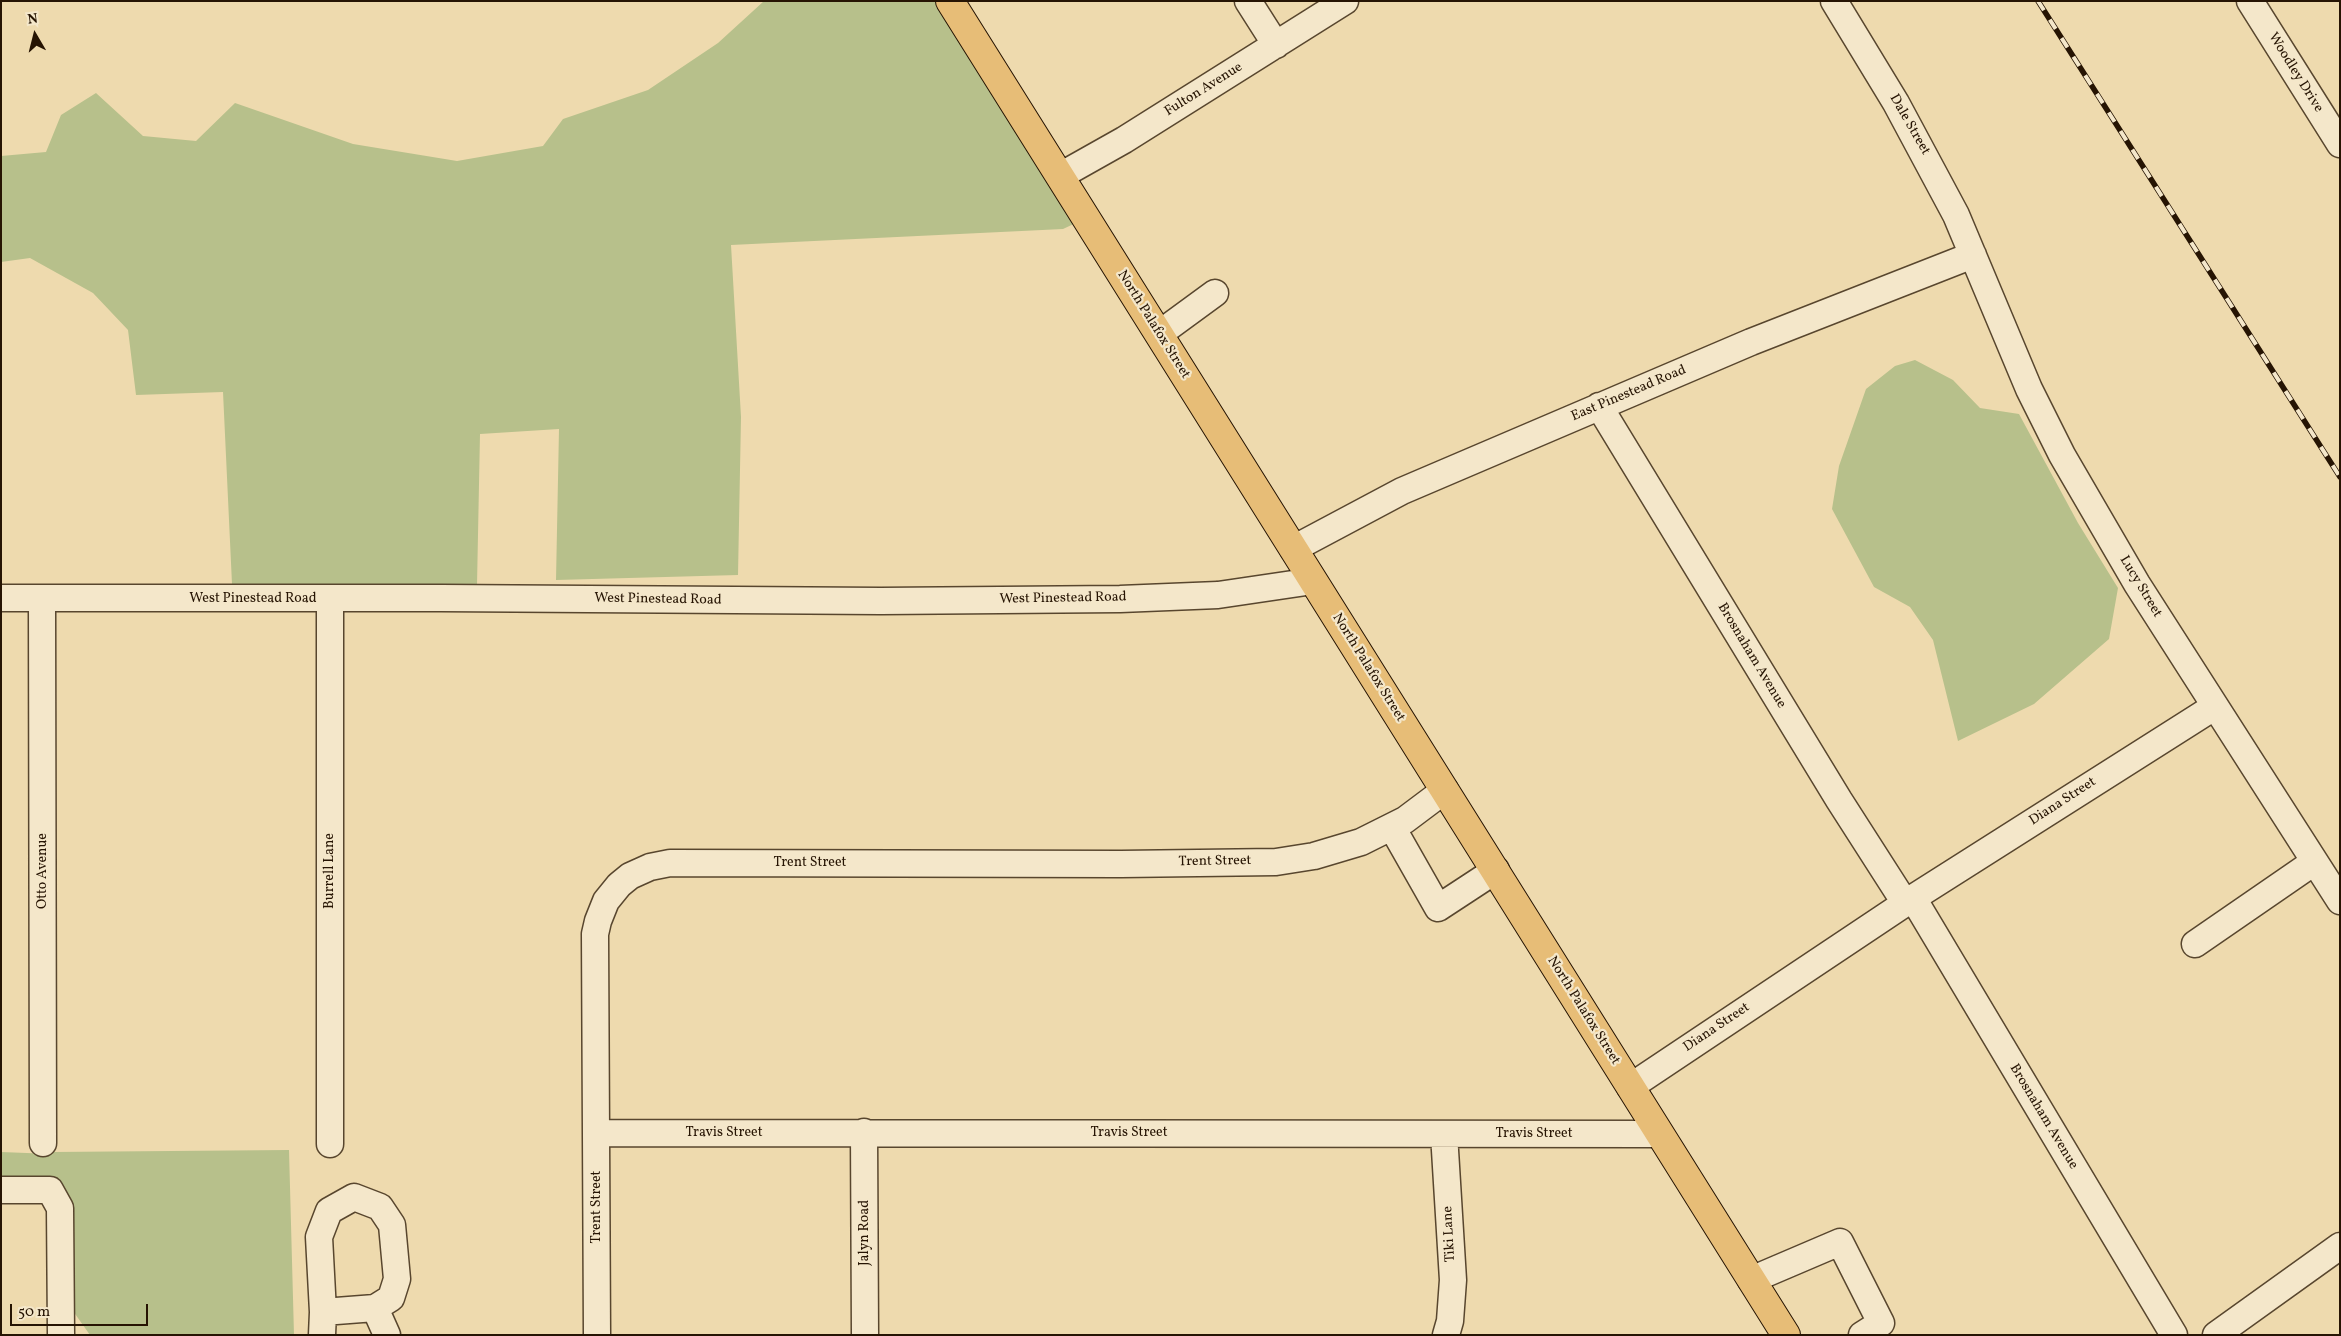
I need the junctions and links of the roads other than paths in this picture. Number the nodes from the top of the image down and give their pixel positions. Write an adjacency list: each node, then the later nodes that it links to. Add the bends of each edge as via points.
1 (950, 1): 8 (main road, North Palafox Street)
2 (1248, 1): 6 (street)
3 (1345, 1): 6 (street, Fulton Avenue)
4 (1834, 1): 9 (street, Dale Street, via 1928,160)
5 (2250, 1): 7 (street, Woodley Drive)
6 (1276, 45): 8 (street, Fulton Avenue)
7 (2340, 144)
8 (1060, 176): 11 (main road, North Palafox Street)
9 (1973, 255): 12 (street, East Pinestead Road); 18 (street, Lucy Street, via 2029,389 2062,455)
10 (1215, 293): 11 (street)
11 (1159, 334): 13 (main road, North Palafox Street)
12 (1599, 406): 13 (street, East Pinestead Road, via 1402,491); 23 (street, Brosnaham Avenue, via 1839,800)
13 (1293, 548): 14 (main road, North Palafox Street)
14 (1313, 581): 16 (street, West Pinestead Road, via 1218,595 1120,599); 19 (main road, North Palafox Street)
15 (1, 598): 17 (street, West Pinestead Road)
16 (330, 598): 17 (street, West Pinestead Road); 32 (street, Burrell Lane)
17 (42, 599): 31 (street, Otto Avenue)
18 (2214, 707): 21 (street, Lucy Street); 23 (street, Diana Street)
19 (1445, 790): 20 (street, Trent Street); 22 (main road, North Palafox Street)
20 (1392, 827): 22 (street, via 1438,908); 28 (street, Trent Street, via 1338,850 1276,862 670,863 650,867 630,876 620,885 606,901 596,928)
21 (2314, 862): 24 (street, Lucy Street); 25 (street)
22 (1496, 870): 26 (main road, North Palafox Street)
23 (1909, 900): 26 (street, Diana Street); 45 (street, Brosnaham Avenue)
24 (2340, 901)
25 (2195, 944)
26 (1630, 1087): 30 (main road, North Palafox Street)
27 (864, 1132): 28 (street, Travis Street); 29 (street, Travis Street); 41 (street, Jalyn Road)
28 (597, 1133): 40 (street, Trent Street)
29 (1444, 1134): 30 (street, Travis Street); 42 (street, Tiki Lane, via 1453,1280)
30 (1660, 1134): 35 (main road, North Palafox Street)
31 (44, 1143)
32 (330, 1144)
33 (1, 1190): 38 (street, via 50,1190 60,1208)
34 (2340, 1246): 46 (street)
35 (1751, 1280): 43 (main road, North Palafox Street); 44 (street, via 1840,1242 1881,1323)
36 (375, 1308): 37 (street); 37 (street, via 391,1298 397,1279 392,1225 380,1207 354,1198 329,1211 319,1238); 39 (street)
37 (323, 1323)
38 (61, 1335)
39 (386, 1335)
40 (597, 1335)
41 (865, 1335)
42 (1446, 1335)
43 (1786, 1335)
44 (1862, 1335)
45 (2174, 1335)
46 (2216, 1335)

